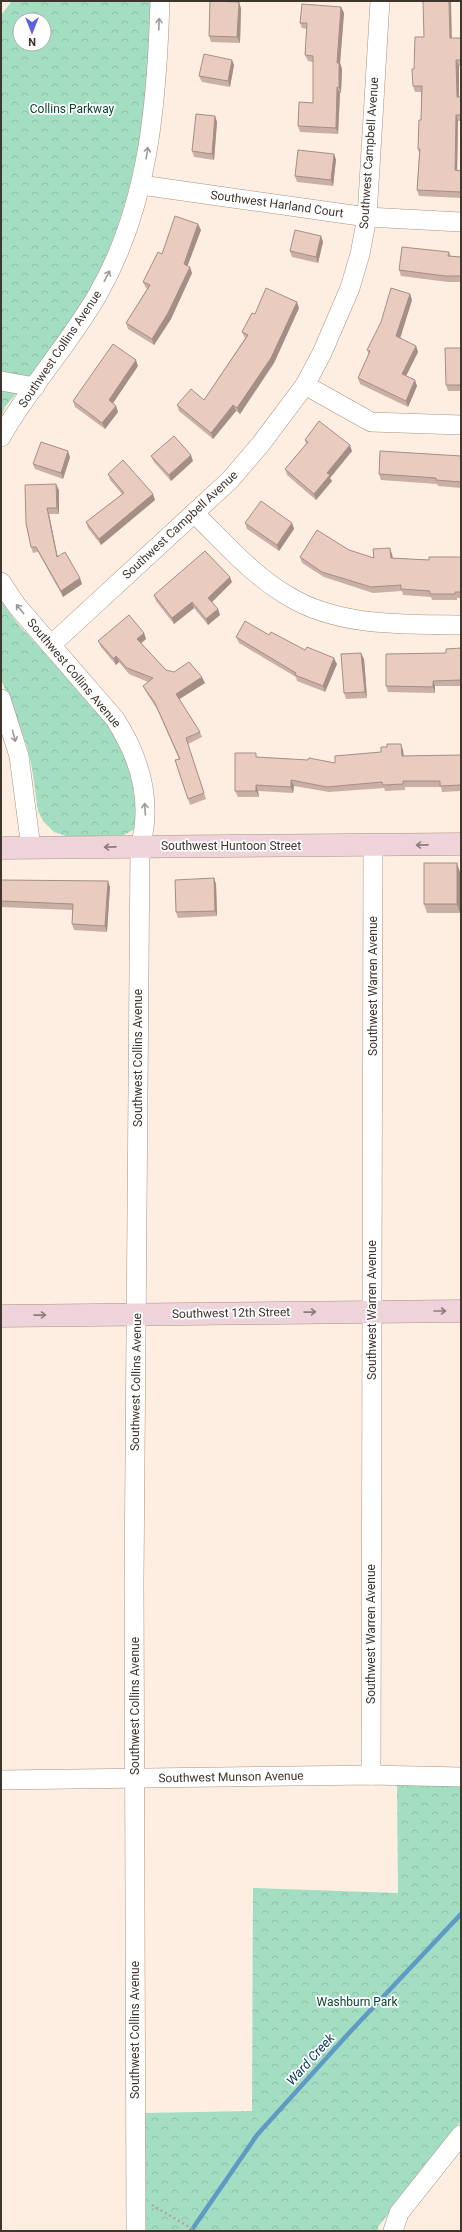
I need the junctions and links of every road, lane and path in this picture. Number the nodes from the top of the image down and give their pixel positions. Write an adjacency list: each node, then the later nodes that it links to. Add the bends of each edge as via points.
1 (160, 1): 3 (street, Southwest Collins Avenue, one-way to 1, via 156,90)
2 (380, 1): 4 (street, Southwest Campbell Avenue)
3 (141, 185): 4 (street, Southwest Harland Court); 8 (street, Southwest Collins Avenue, one-way to 3, via 63,349 101,288 118,253)
4 (367, 217): 5 (street, Southwest Harland Court); 7 (street, Southwest Campbell Avenue, via 350,288)
5 (461, 222)
6 (1, 381): 8 (street)
7 (305, 385): 9 (street, via 371,422); 11 (street, Southwest Campbell Avenue, via 230,480)
8 (35, 387): 10 (street, Southwest Collins Avenue)
9 (461, 426)
10 (1, 437)
11 (194, 514): 13 (street, via 252,570 289,597 307,605 347,618 374,622); 14 (street, Southwest Campbell Avenue)
12 (1, 582): 14 (street, Southwest Collins Avenue, one-way to 12, via 17,606)
13 (461, 624)
14 (51, 645): 18 (street, Southwest Collins Avenue, one-way to 14, via 146,809 136,757 115,719)
15 (1, 699): 20 (street, one-way to 20, via 19,756)
16 (461, 844): 17 (main road, Southwest Huntoon Street, one-way to 17)
17 (373, 845): 18 (main road, Southwest Huntoon Street); 22 (street, Southwest Warren Avenue)
18 (140, 847): 20 (main road, Southwest Huntoon Street, one-way to 20); 23 (street, Southwest Collins Avenue)
19 (1, 848): 20 (main road, Southwest Huntoon Street)
20 (31, 848)
21 (461, 1310): 22 (main road, Southwest 12th Street, one-way to 21)
22 (372, 1311): 23 (main road, Southwest 12th Street, one-way to 22); 25 (street, Southwest Warren Avenue)
23 (137, 1314): 24 (main road, Southwest 12th Street, one-way to 23); 27 (street, Southwest Collins Avenue)
24 (1, 1316)
25 (371, 1775): 26 (street, Southwest Munson Avenue); 27 (street, Southwest Munson Avenue)
26 (461, 1776)
27 (135, 1779): 28 (street, Southwest Munson Avenue); 31 (street, Southwest Collins Avenue)
28 (1, 1780)
29 (461, 2135): 33 (street, via 399,2213)
30 (166, 2214): 32 (path)
31 (136, 2231)
32 (196, 2231)
33 (392, 2231)

